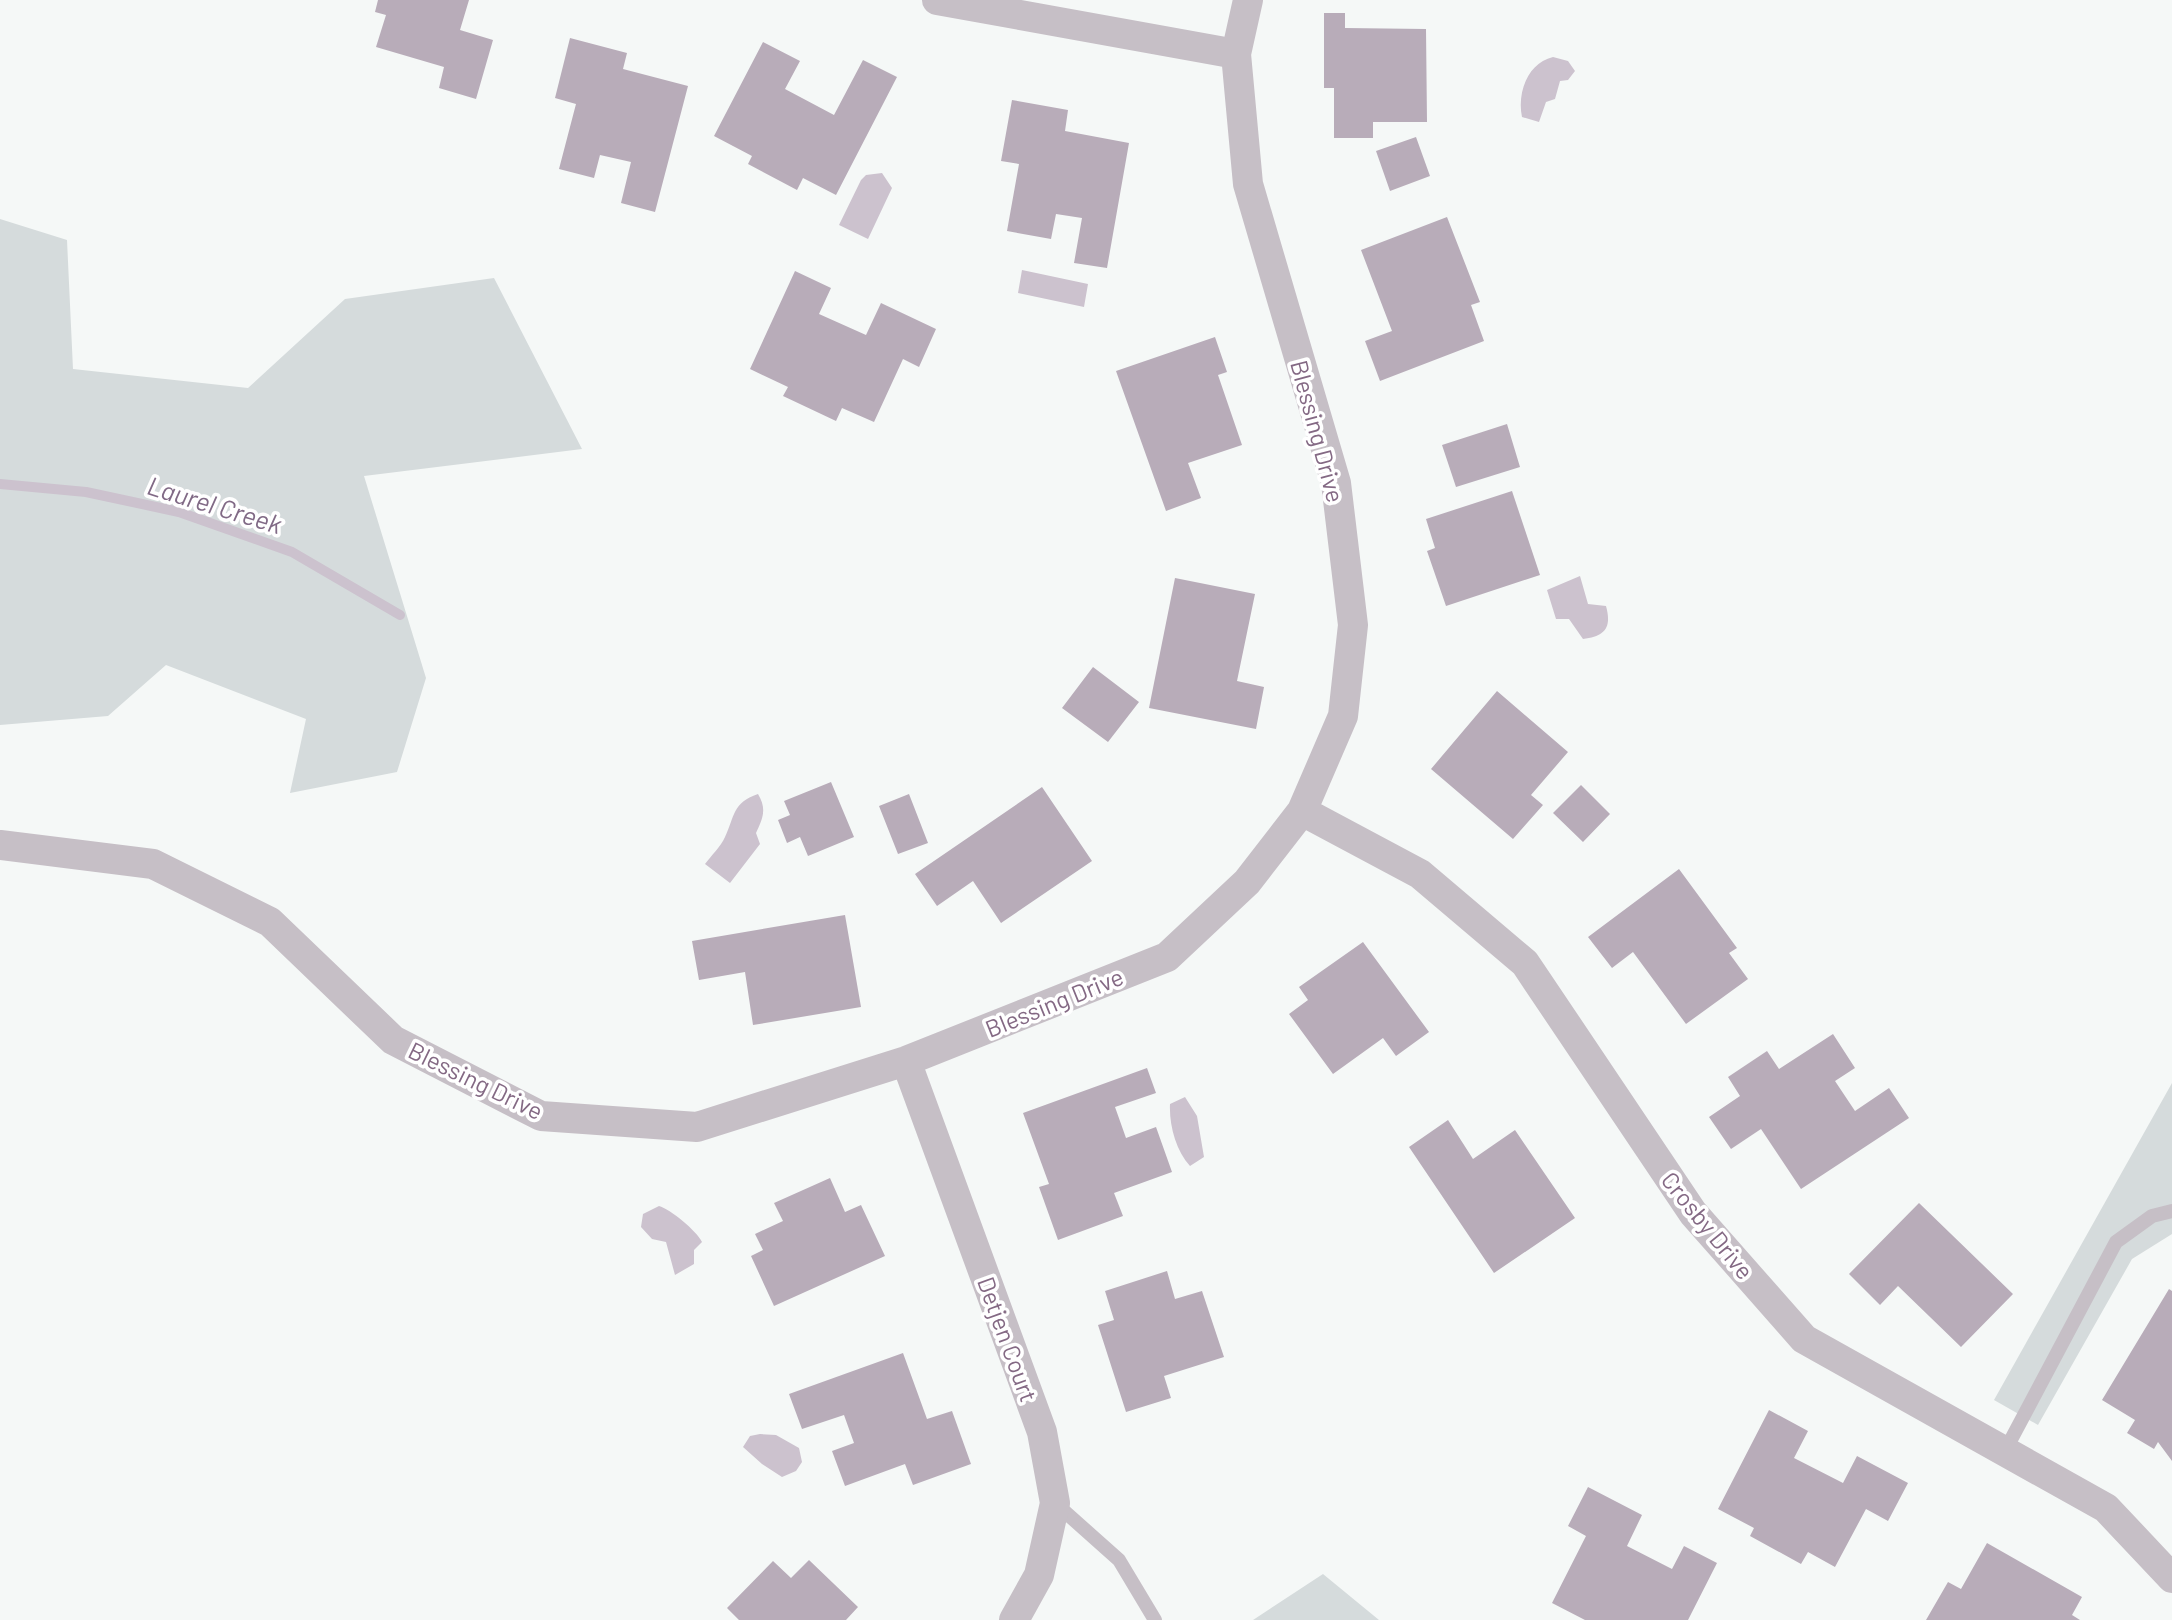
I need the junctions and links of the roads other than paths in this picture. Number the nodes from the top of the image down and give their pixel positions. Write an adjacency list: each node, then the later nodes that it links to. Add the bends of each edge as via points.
1 (937, 0): 3 (street)
2 (1248, 0): 3 (street, Blessing Drive)
3 (1236, 54): 4 (street, Blessing Drive, via 1248,184 1336,483 1353,625 1343,716)
4 (1302, 811): 6 (street, Blessing Drive, via 1247,882 1167,957); 8 (street, Crosby Drive, via 1420,874 1525,964 1692,1213 1804,1339)
5 (0, 845): 6 (street, Blessing Drive, via 153,863 270,922 393,1040 541,1116 697,1127)
6 (906, 1060): 9 (street, Detjen Court, via 1042,1432)
7 (2172, 1211): 8 (lane, via 2152,1216 2116,1242)
8 (2006, 1449): 10 (street, Crosby Drive, via 2106,1508)
9 (1055, 1503): 11 (street, Detjen Court, via 1039,1575); 12 (lane, via 1119,1560)
10 (2172, 1578)
11 (1014, 1620)
12 (1155, 1620)

